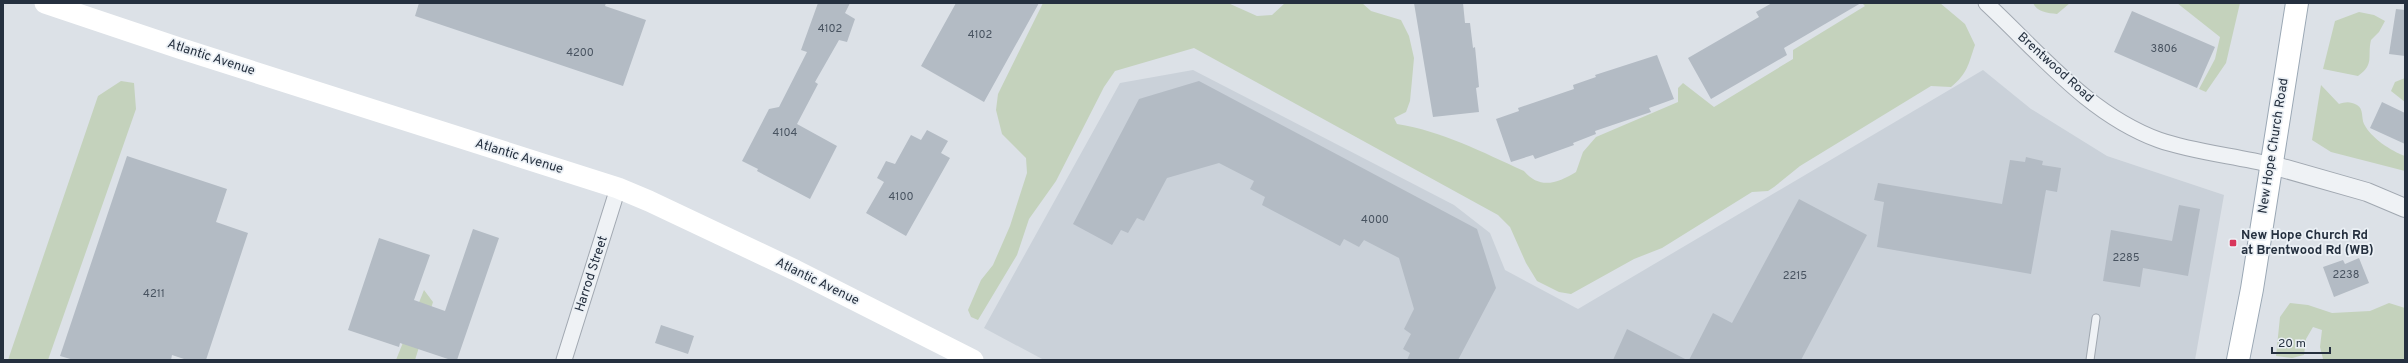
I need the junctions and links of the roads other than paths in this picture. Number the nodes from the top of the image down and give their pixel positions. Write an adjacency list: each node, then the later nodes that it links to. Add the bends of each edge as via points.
1 (46, 3): 5 (main road, Atlantic Avenue, via 497,151)
2 (1986, 3): 4 (street, Brentwood Road, via 2073,88 2126,124 2159,140)
3 (2298, 3): 4 (main road, New Hope Church Road)
4 (2272, 165): 6 (street, Brentwood Road, via 2367,192); 11 (main road, New Hope Church Road)
5 (618, 188): 8 (street, Harrod Street); 9 (main road, Atlantic Avenue, via 788,267)
6 (2405, 208)
7 (2096, 318): 10 (lane)
8 (564, 360)
9 (973, 360)
10 (2090, 360)
11 (2238, 360)

